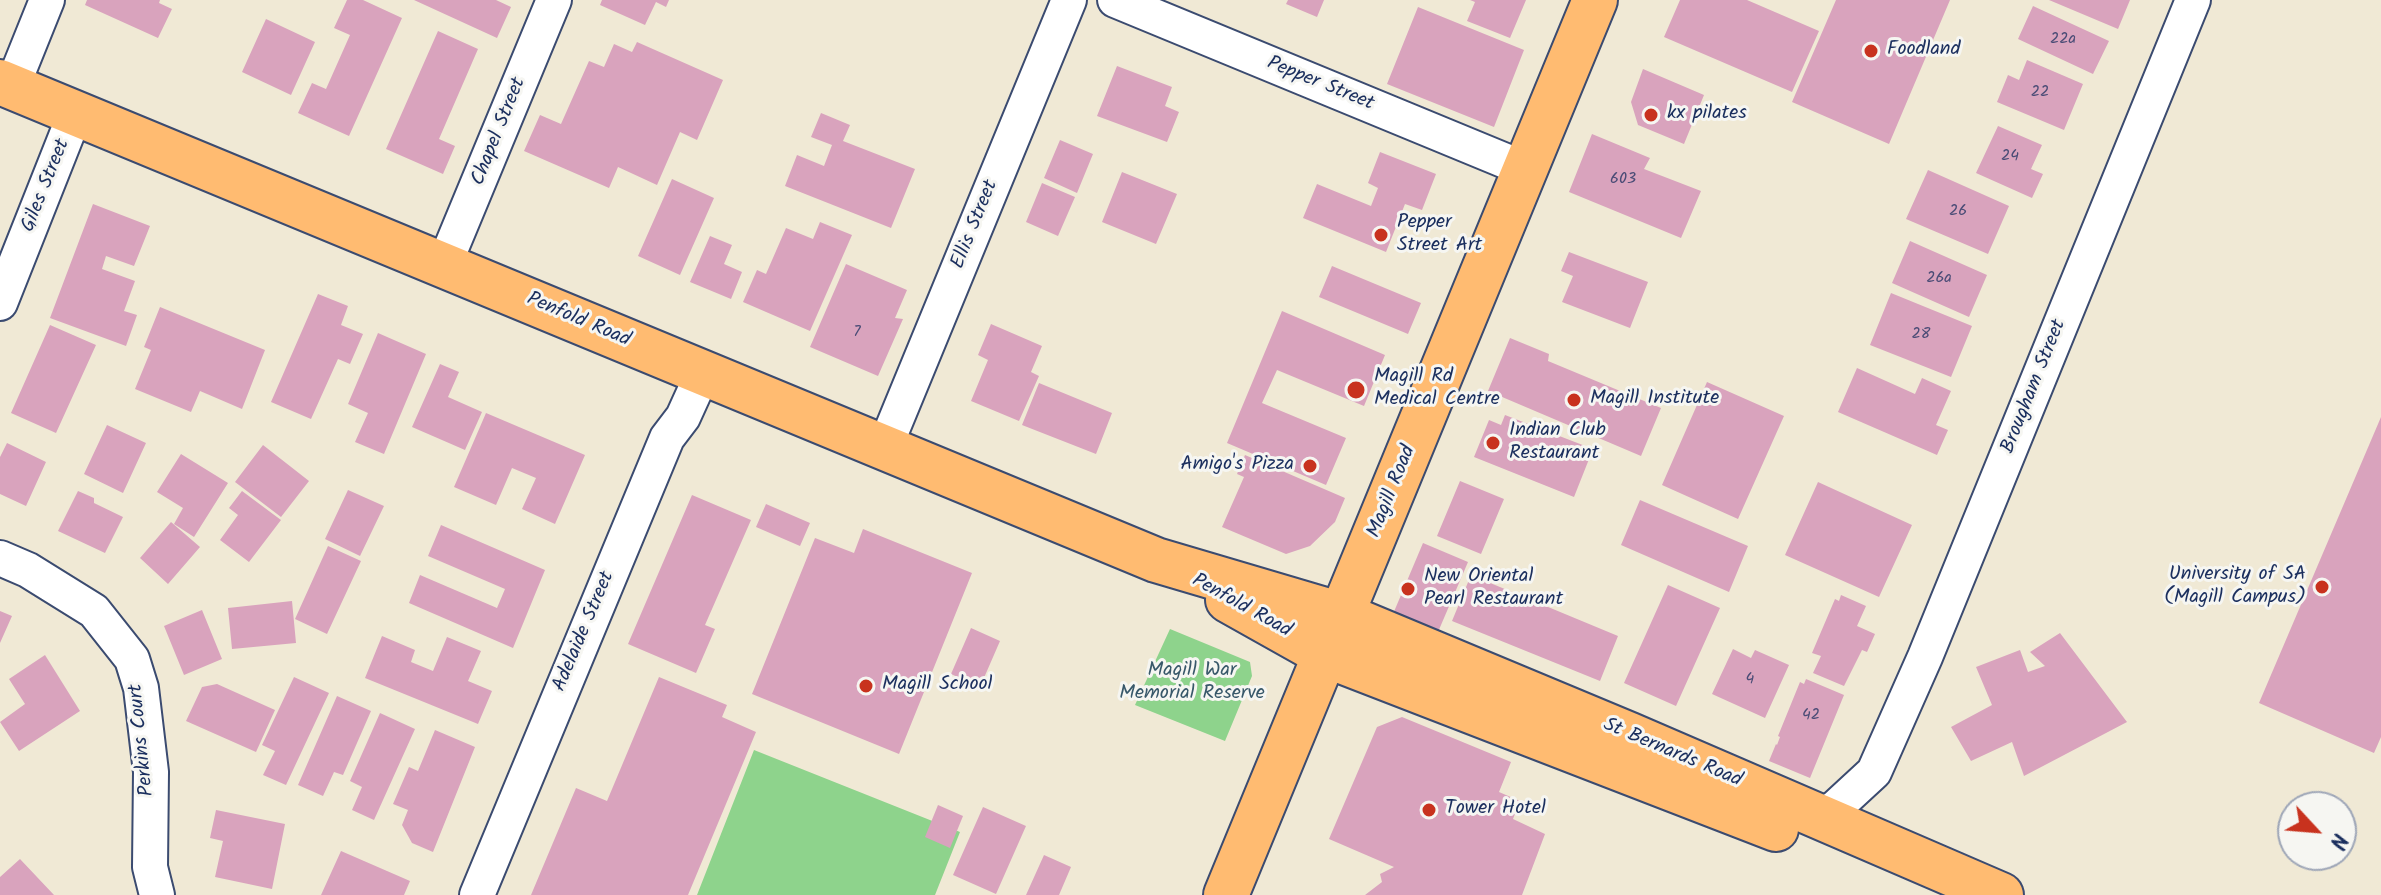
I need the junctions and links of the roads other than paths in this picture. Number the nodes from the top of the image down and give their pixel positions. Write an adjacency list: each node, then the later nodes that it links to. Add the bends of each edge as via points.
1 (47, 0): 7 (street)
2 (554, 0): 10 (street, Chapel Street)
3 (1069, 0): 13 (street, Ellis Street)
4 (1115, 0): 9 (street, Pepper Street)
5 (1595, 0): 9 (main road, Magill Road)
6 (2193, 0): 18 (street, Brougham Street)
7 (6, 84): 8 (main road, Penfold Road)
8 (75, 114): 10 (main road, Penfold Road); 11 (street, Giles Street)
9 (1525, 169): 16 (main road, Magill Road)
10 (444, 265): 12 (main road, Penfold Road)
11 (0, 303)
12 (703, 373): 13 (main road, Penfold Road); 22 (street, Adelaide Street, via 667,438)
13 (884, 449): 15 (main road, Penfold Road)
14 (0, 558): 21 (street, Perkins Court, via 94,611 132,659 141,688 151,772 150,867)
15 (1156, 560): 16 (main road, Penfold Road); 17 (main road, Penfold Road)
16 (1342, 615): 17 (main road, Magill Road); 19 (main road, St Bernards Road)
17 (1326, 655): 23 (main road, Magill Road); 24 (main road, St Bernards Road)
18 (1874, 772): 19 (street, Brougham Street); 20 (street, Brougham Street, via 1873,817)
19 (1818, 817): 20 (main road, St Bernards Road)
20 (1886, 846): 25 (main road, St Bernards Road)
21 (157, 895)
22 (477, 895)
23 (1226, 895)
24 (1936, 895)
25 (2001, 895)

